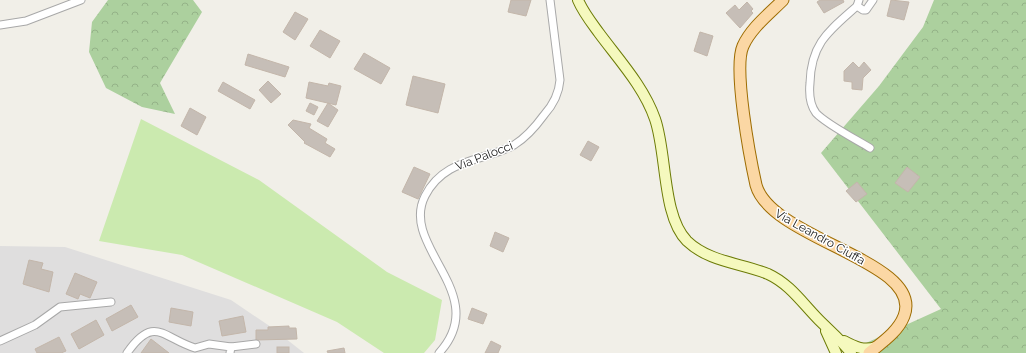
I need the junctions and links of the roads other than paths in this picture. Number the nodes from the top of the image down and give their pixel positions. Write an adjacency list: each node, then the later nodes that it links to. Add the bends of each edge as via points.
1 (81, 0): 7 (street, via 26,21)
2 (550, 0): 17 (street, Via Palocci, via 560,80 558,93 552,105 533,130 520,141 501,151 453,167 432,185 422,202 424,234 448,282 455,306 454,330)
3 (578, 0): 10 (street, via 586,16 652,111 660,138 672,212 679,232 704,253 758,270 778,280 794,292)
4 (782, 0): 15 (main road, Via Leandro Ciuffa, via 748,38 739,58 740,84 756,185 765,202 778,215 883,271 900,288 905,300 904,315 890,335)
5 (873, 0): 6 (street, via 865,10)
6 (858, 3): 8 (street, via 816,48 811,68 810,92 814,109 820,116)
7 (0, 25)
8 (870, 148)
9 (111, 302): 12 (street, via 60,307 35,324)
10 (819, 320): 11 (street); 18 (street)
11 (834, 334): 15 (street, via 859,348); 19 (street)
12 (0, 341)
13 (256, 344): 14 (street)
14 (231, 350): 16 (street, via 209,344 195,348 156,331 140,338)
15 (872, 350)
16 (127, 353)
17 (439, 353)
18 (836, 353)
19 (851, 353)

